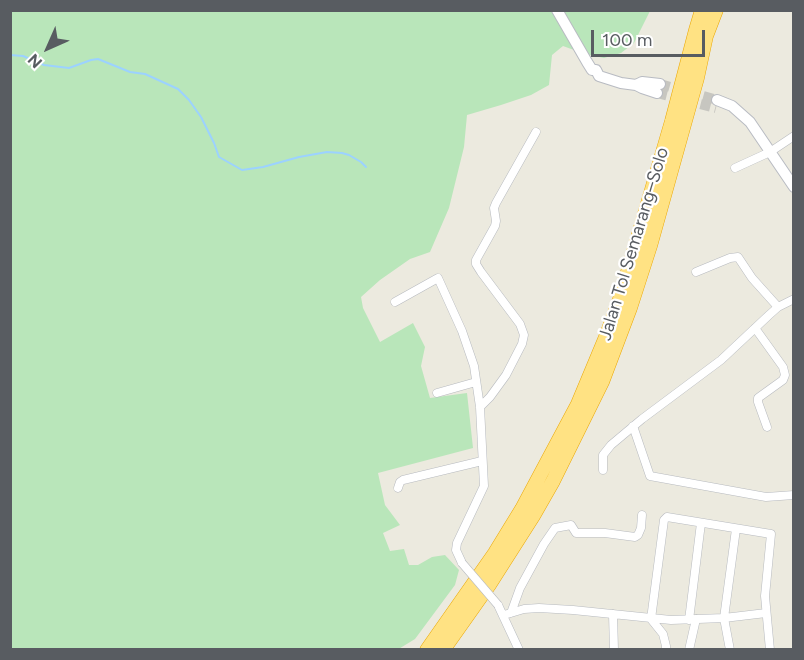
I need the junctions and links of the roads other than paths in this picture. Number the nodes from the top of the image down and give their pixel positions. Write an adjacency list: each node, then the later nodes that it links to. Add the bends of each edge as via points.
1 (557, 10): 6 (street, via 599,76)
2 (695, 10): 5 (highway)
3 (702, 10): 5 (highway, Jalan Tol Semarang–Solo)
4 (716, 10): 37 (highway, Jalan Tol Semarang–Solo, via 650,246 602,382 553,481 489,585)
5 (687, 62): 36 (highway, Jalan Tol Semarang–Solo, via 620,299 578,405 495,554)
6 (658, 89)
7 (716, 104): 10 (street, via 734,109 750,122)
8 (536, 132): 20 (street, via 496,203 495,226 476,260 524,335 506,375)
9 (794, 136): 10 (street)
10 (770, 152): 11 (street); 12 (street)
11 (735, 168)
12 (794, 187)
13 (696, 272): 16 (street, via 738,257)
14 (794, 298): 16 (street)
15 (395, 302): 18 (street, via 438,279 462,331)
16 (778, 307): 17 (street)
17 (755, 328): 21 (street, via 721,360); 22 (street, via 785,375 758,398)
18 (476, 382): 19 (street); 20 (street)
19 (437, 393)
20 (480, 407): 23 (street)
21 (633, 426): 24 (street, via 604,452); 26 (street, via 650,476 766,498)
22 (767, 427)
23 (483, 461): 25 (street, via 403,480); 31 (street, bridge, via 483,490 456,550)
24 (603, 470)
25 (398, 488)
26 (794, 495)
27 (642, 515): 31 (street, via 635,537 577,533 571,525 555,528)
28 (701, 524): 29 (street); 34 (street, via 667,517 664,520); 35 (street)
29 (736, 529): 30 (street, via 771,535); 33 (street)
30 (766, 613): 33 (street); 43 (street)
31 (507, 614): 32 (street, via 539,608); 38 (street)
32 (613, 614): 34 (street); 39 (street)
33 (724, 618): 35 (street); 42 (street)
34 (651, 619): 35 (street); 40 (street, via 663,634)
35 (693, 619): 41 (street)
36 (427, 650)
37 (442, 650)
38 (519, 650)
39 (614, 650)
40 (666, 650)
41 (689, 650)
42 (730, 650)
43 (770, 650)

